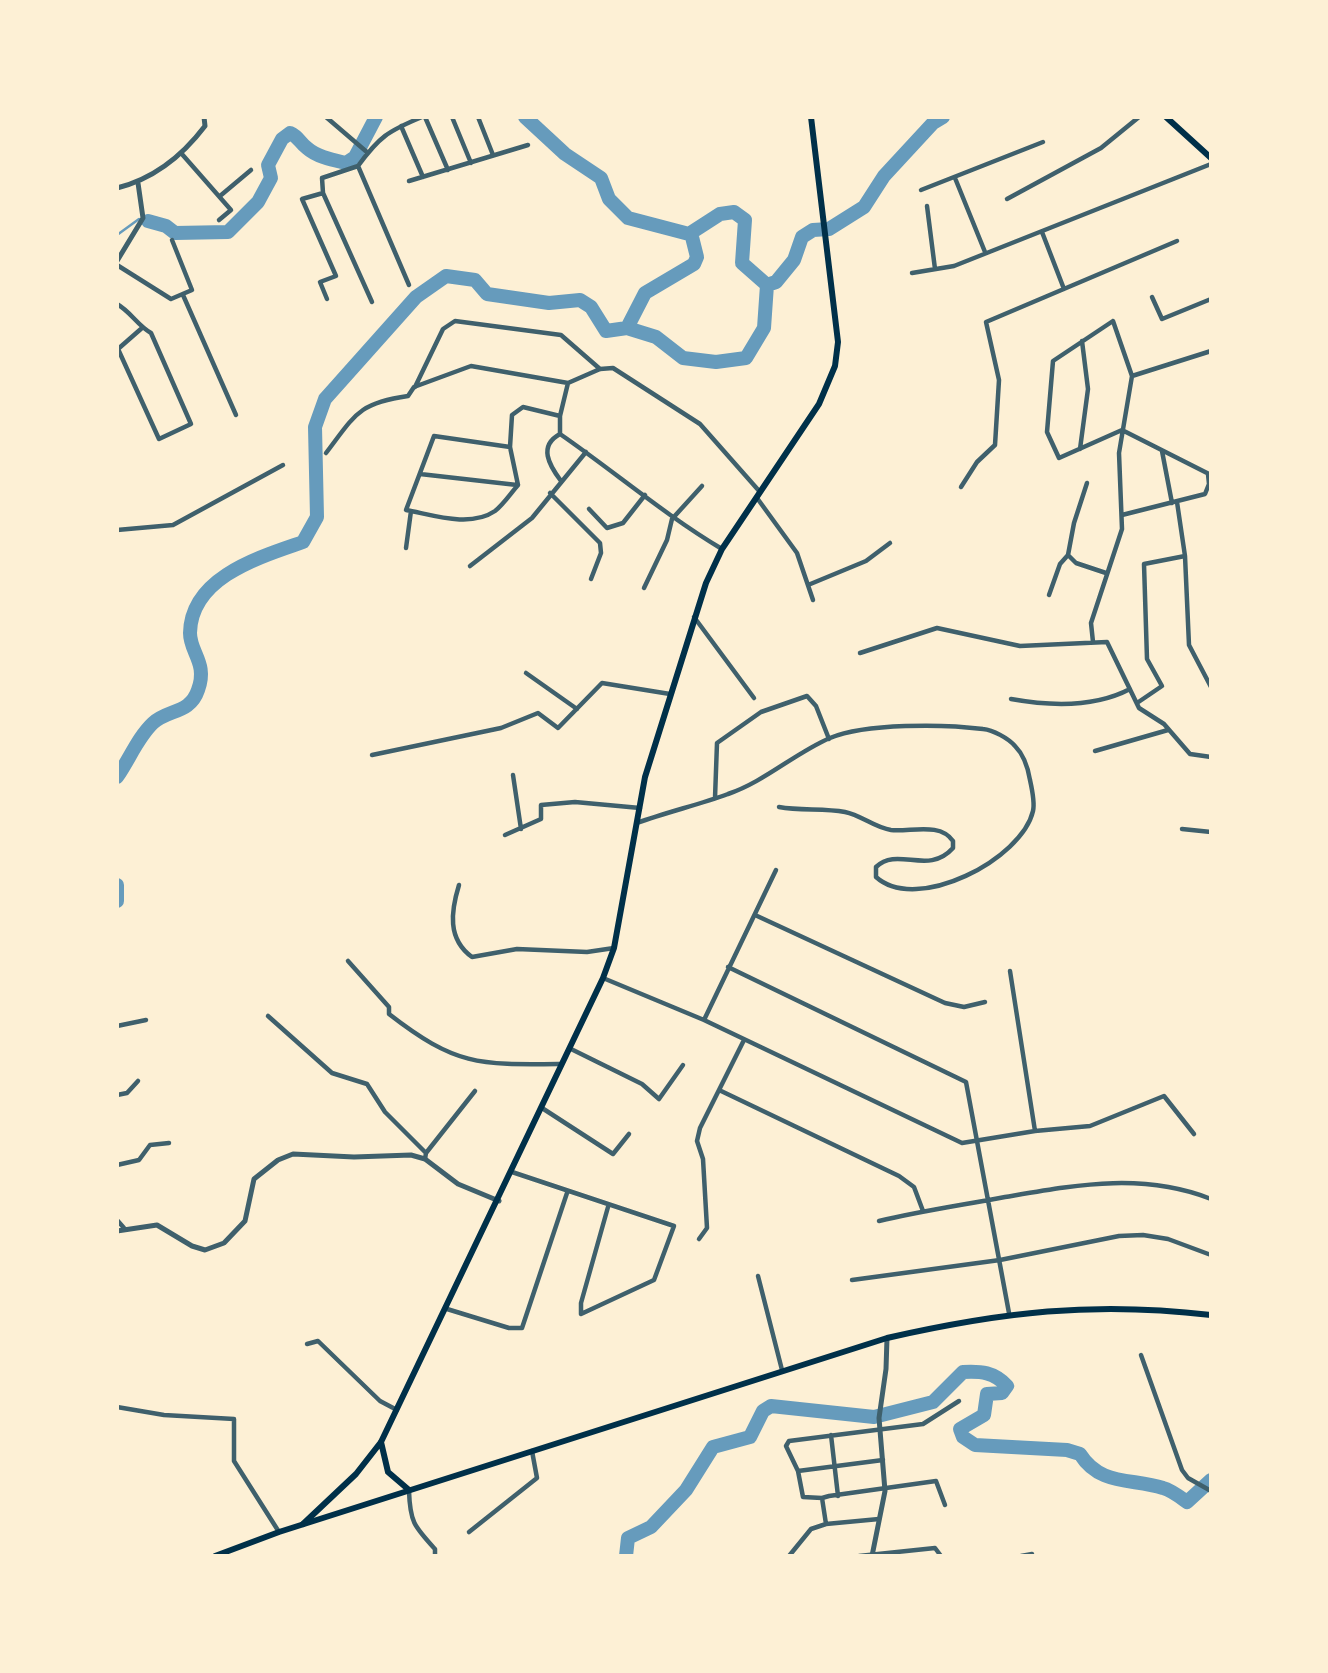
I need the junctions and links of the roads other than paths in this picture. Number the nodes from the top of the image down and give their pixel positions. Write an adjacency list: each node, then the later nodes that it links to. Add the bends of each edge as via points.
1 (204, 117): 13 (street, via 205,126)
2 (326, 117): 12 (street)
3 (424, 117): 9 (street); 20 (street)
4 (452, 117): 16 (street)
5 (478, 117): 14 (street)
6 (811, 117): 73 (main road, via 838,342 835,366 819,404)
7 (1139, 117): 29 (street, via 1101,148)
8 (1166, 117): 15 (main road)
9 (401, 126): 12 (street); 21 (street)
10 (1043, 142): 22 (street)
11 (528, 145): 14 (street)
12 (366, 152): 18 (street)
13 (181, 153): 24 (street); 28 (street)
14 (494, 155): 16 (street)
15 (1211, 158)
16 (471, 163): 20 (street)
17 (1211, 164): 32 (street)
18 (358, 166): 27 (street, via 322,178); 39 (street)
19 (251, 170): 28 (street)
20 (448, 170): 21 (street)
21 (423, 177): 23 (street)
22 (955, 178): 26 (street); 35 (street)
23 (409, 181)
24 (138, 183): 25 (street); 36 (street, via 143,219)
25 (117, 188)
26 (921, 190)
27 (323, 193): 43 (street, via 302,199 336,276 320,282); 45 (street)
28 (219, 196): 31 (street, via 231,209)
29 (1007, 199)
30 (927, 206): 37 (street)
31 (219, 220)
32 (1042, 232): 35 (street); 40 (street)
33 (172, 240): 41 (street, via 192,290)
34 (1177, 241): 40 (street)
35 (985, 252): 37 (street)
36 (117, 263): 41 (street, via 171,299)
37 (935, 269): 38 (street)
38 (912, 273)
39 (409, 285)
40 (1064, 289): 70 (street, via 986,322 999,380 995,445)
41 (183, 295): 54 (street)
42 (1152, 297): 44 (street, via 1163,319)
43 (327, 299)
44 (1211, 299)
45 (372, 302)
46 (117, 304): 47 (street, via 132,313)
47 (142, 328): 47 (street, via 118,349 159,439 191,424 151,333)
48 (1082, 340): 51 (street, via 1113,321); 59 (street, via 1088,389); 59 (street, via 1053,361 1047,432 1059,458)
49 (1211, 351): 51 (street)
50 (600, 369): 52 (street); 53 (street, via 561,335 455,321 443,329); 73 (street, via 613,368 701,424)
51 (1132, 376): 56 (street)
52 (568, 383): 53 (street, via 471,366); 55 (street)
53 (414, 387): 62 (street, via 408,396 373,403 356,413)
54 (236, 415)
55 (559, 416): 57 (street); 58 (street, via 523,407 512,415)
56 (1122, 430): 59 (street); 60 (street); 77 (street)
57 (560, 434): 61 (street); 66 (street, via 550,441 546,452)
58 (510, 447): 64 (street, via 434,436); 68 (street)
59 (1080, 449)
60 (1162, 451): 65 (street); 74 (street)
61 (586, 452): 66 (street); 72 (street)
62 (326, 453)
63 (283, 465): 79 (street, via 173,525)
64 (420, 474): 68 (street); 76 (street, via 406,510)
65 (1209, 474): 74 (street, via 1205,494)
66 (561, 481): 71 (street)
67 (1087, 483): 83 (street)
68 (518, 485): 76 (street, via 495,510 478,518)
69 (702, 486): 78 (street)
70 (961, 487)
71 (550, 493): 85 (street, via 532,518); 87 (street, via 600,543 601,554)
72 (645, 495): 75 (street, via 623,523 607,528); 78 (street)
73 (759, 495): 82 (main road); 88 (street, via 797,553)
74 (1174, 502): 77 (street); 84 (street)
75 (589, 509)
76 (411, 511): 81 (street)
77 (1122, 515): 86 (street, via 1122,529)
78 (671, 519): 82 (street); 89 (street, via 667,540)
79 (117, 530)
80 (890, 543): 88 (street, via 866,561)
81 (406, 548)
82 (722, 550): 92 (main road)
83 (1068, 555): 86 (street, via 1076,563); 90 (street)
84 (1185, 556): 96 (street, via 1189,645); 101 (street, via 1144,564 1147,659 1162,686)
85 (470, 566)
86 (1105, 573): 93 (street, via 1091,623)
87 (591, 579)
88 (808, 585): 91 (street)
89 (644, 588)
90 (1049, 595)
91 (814, 600)
92 (694, 617): 98 (main road); 99 (street)
93 (1093, 642): 94 (street, via 1020,646 937,628); 97 (street, via 1107,642)
94 (860, 653)
95 (526, 673): 102 (street)
96 (1211, 687)
97 (1130, 689): 100 (street, via 1068,705); 101 (street)
98 (670, 694): 102 (street, via 602,683); 111 (main road)
99 (754, 698)
100 (1011, 699)
101 (1137, 703): 103 (street)
102 (577, 709): 106 (street, via 558,728 538,713 500,728)
103 (1169, 730): 105 (street); 107 (street, via 1189,754)
104 (829, 739): 109 (street); 109 (street, via 807,696 761,712 717,743); 110 (street, via 849,732 900,727 986,729 1006,738 1023,757 1033,811 1011,845 962,879 910,890 882,882 876,877 876,867 891,858 925,862 946,856 953,841 943,832 888,830 845,812)
105 (1095, 751)
106 (372, 755)
107 (1211, 757)
108 (513, 775): 113 (street)
109 (715, 798): 112 (street)
110 (779, 807)
111 (640, 808): 112 (main road); 113 (street, via 575,802 541,805 541,819)
112 (637, 823): 120 (main road)
113 (520, 829): 116 (street)
114 (1182, 829): 115 (street)
115 (1211, 832)
116 (505, 835)
117 (776, 870): 119 (street)
118 (459, 885): 120 (street, via 451,919 458,944 472,957 517,949 587,952)
119 (755, 915): 122 (street); 125 (street, via 945,1003 964,1007)
120 (614, 948): 124 (main road)
121 (348, 961): 132 (street, via 389,1007 389,1014 436,1048 469,1061)
122 (728, 967): 128 (street); 142 (street, via 966,1082)
123 (1010, 971): 139 (street)
124 (603, 978): 128 (street); 131 (main road)
125 (985, 1002)
126 (268, 1016): 144 (street, via 332,1073 367,1084 385,1112)
127 (146, 1020): 129 (street)
128 (704, 1020): 130 (street)
129 (117, 1026)
130 (744, 1040): 135 (street); 142 (street, via 962,1143)
131 (571, 1049): 132 (main road); 133 (street, via 642,1084 659,1099)
132 (562, 1065): 138 (main road)
133 (683, 1065)
134 (138, 1081): 137 (street, via 127,1093)
135 (719, 1090): 152 (street, via 899,1176 914,1187); 157 (street, via 697,1141 708,1228)
136 (475, 1091): 144 (street)
137 (117, 1095)
138 (542, 1108): 140 (street, via 612,1154); 146 (main road)
139 (1035, 1131): 141 (street, via 1090,1126 1164,1096); 142 (street)
140 (629, 1134)
141 (1194, 1135)
142 (976, 1139): 149 (street)
143 (169, 1143): 145 (street, via 150,1145 139,1160)
144 (426, 1156): 150 (street, via 458,1184); 155 (street, via 293,1154 278,1160 254,1179 246,1221 224,1244 205,1250 157,1225)
145 (117, 1165)
146 (512, 1172): 147 (street); 150 (main road)
147 (567, 1193): 151 (street); 162 (street, via 522,1328)
148 (1211, 1199): 149 (street, via 1159,1184 1110,1182)
149 (989, 1200): 152 (street); 159 (street)
150 (499, 1201): 162 (main road)
151 (608, 1207): 151 (street, via 674,1226 654,1280 581,1314)
152 (923, 1211): 154 (street)
153 (117, 1220): 155 (street)
154 (879, 1222)
155 (124, 1228): 156 (street)
156 (117, 1231)
157 (699, 1239)
158 (1211, 1255): 159 (street, via 1143,1235)
159 (1000, 1260): 161 (street); 163 (street)
160 (758, 1276): 168 (street)
161 (852, 1280)
162 (447, 1309): 171 (main road)
163 (1009, 1313): 164 (main road, via 1113,1307); 165 (main road)
164 (1211, 1315)
165 (887, 1338): 168 (main road); 172 (street)
166 (307, 1344): 171 (street, via 318,1341 380,1401)
167 (1141, 1355): 180 (street, via 1182,1470)
168 (782, 1370): 175 (main road)
169 (959, 1401): 172 (street, via 923,1424)
170 (117, 1408): 188 (street, via 234,1419 234,1461)
171 (397, 1411): 174 (main road)
172 (879, 1430): 173 (street); 176 (street)
173 (831, 1435): 177 (street); 178 (street, via 786,1443)
174 (382, 1442): 179 (main road, via 388,1472); 187 (main road, via 372,1458)
175 (532, 1451): 179 (main road); 189 (street, via 537,1478)
176 (883, 1460): 177 (street); 181 (street)
177 (835, 1465): 178 (street); 182 (street)
178 (798, 1471): 183 (street, via 803,1497)
179 (409, 1490): 187 (main road); 193 (street, via 412,1520 435,1549)
180 (1209, 1490)
181 (885, 1491): 182 (street); 184 (street, via 936,1481); 185 (street)
182 (838, 1496): 183 (street)
183 (822, 1498): 186 (street)
184 (945, 1506)
185 (879, 1519): 186 (street); 190 (street)
186 (826, 1524): 194 (street, via 808,1531)
187 (302, 1525): 188 (main road)
188 (279, 1532): 192 (main road)
189 (470, 1532)
190 (872, 1554): 195 (street); 196 (street, via 935,1548)
191 (1032, 1554): 197 (street)
192 (215, 1556)
193 (435, 1556)
194 (789, 1556)
195 (859, 1556)
196 (941, 1556)
197 (1021, 1556)

